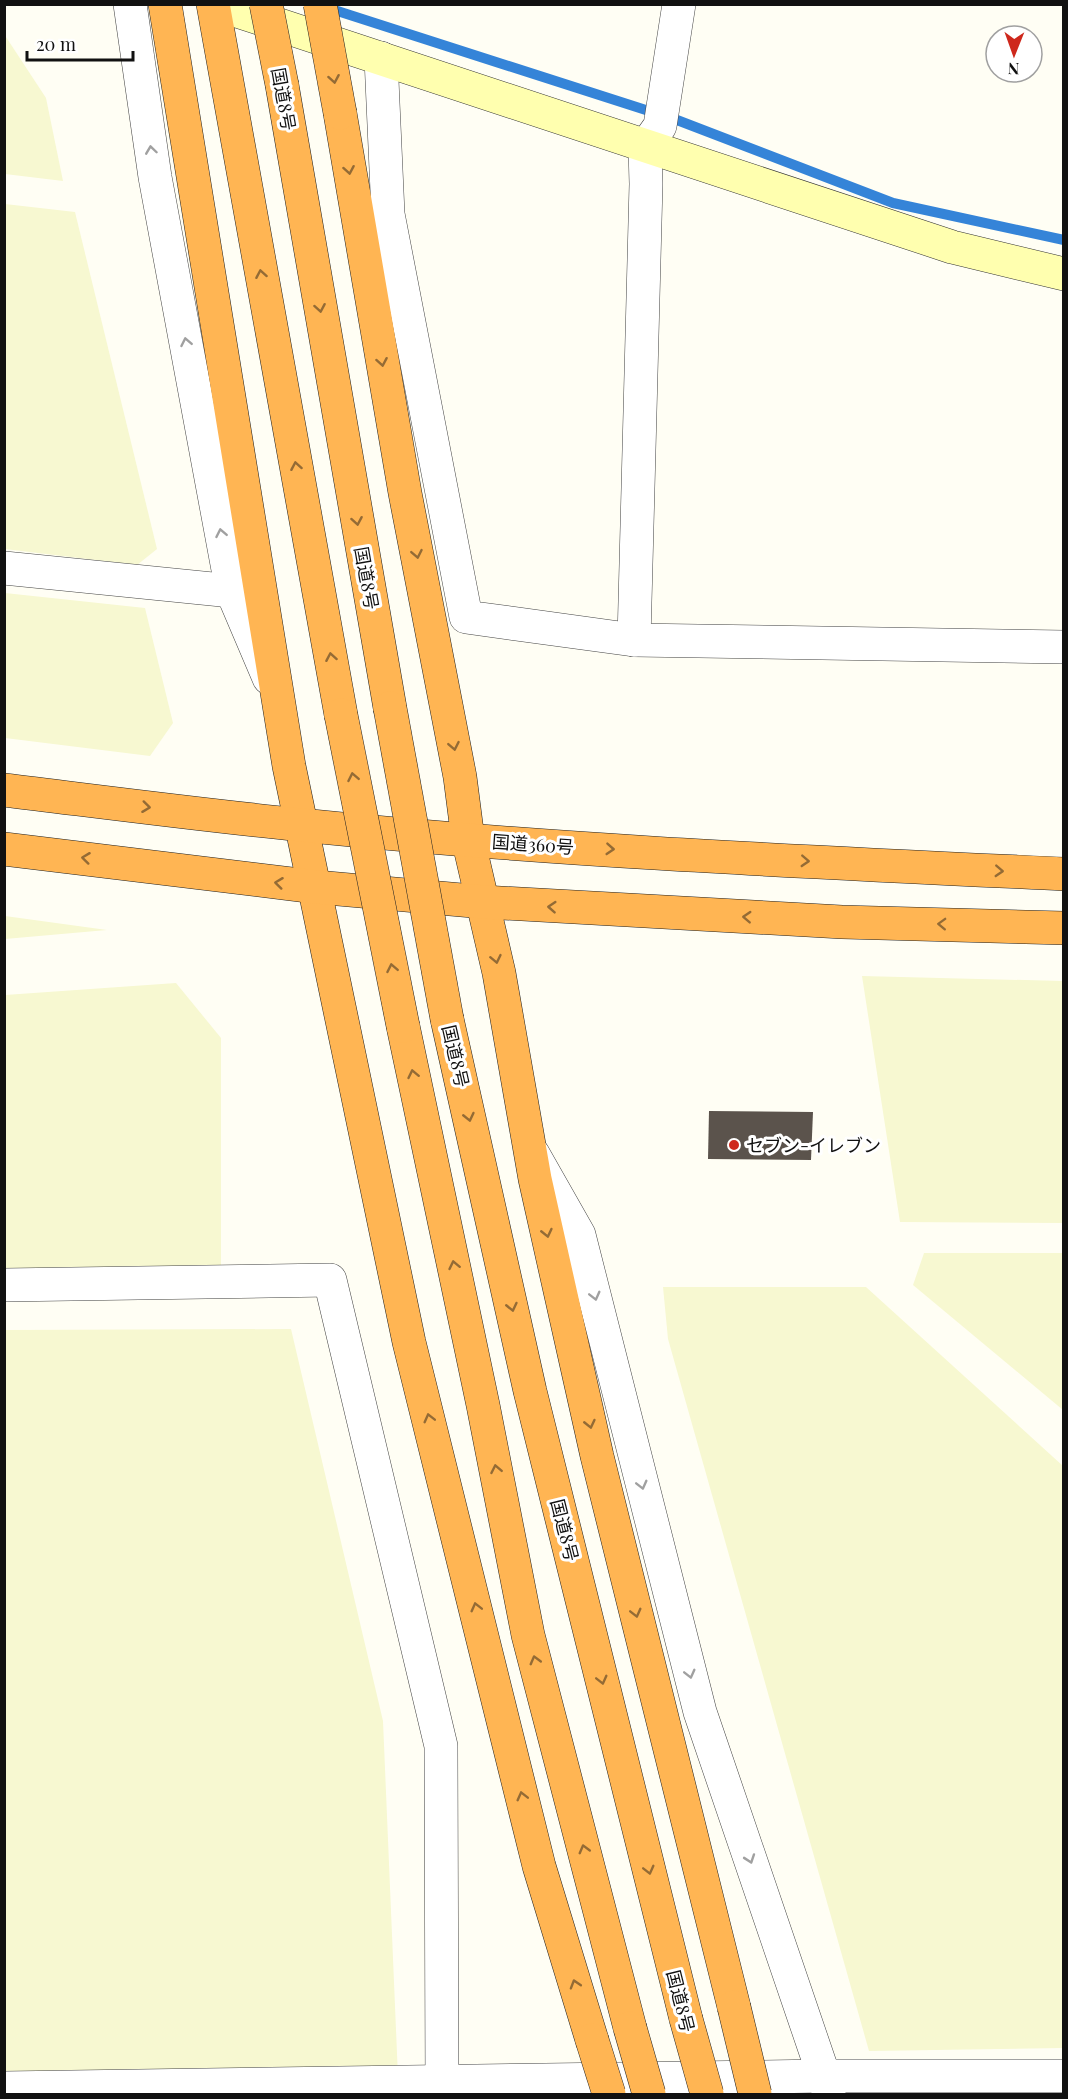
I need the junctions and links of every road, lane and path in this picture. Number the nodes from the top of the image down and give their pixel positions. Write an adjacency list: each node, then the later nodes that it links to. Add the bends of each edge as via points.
1 (129, 4): 11 (street, one-way to 1, via 155,177)
2 (165, 4): 14 (highway)
3 (214, 4): 7 (street); 30 (highway, one-way to 3, bridge, via 528,1635 341,715)
4 (266, 4): 31 (highway, 国道8号, one-way to 31, bridge, via 447,1019 530,1391)
5 (320, 4): 17 (highway, one-way to 17, bridge)
6 (679, 4): 8 (street, via 664,94)
7 (381, 58): 8 (street); 12 (street, via 388,214 466,617)
8 (652, 136): 9 (street, via 952,247); 12 (street, via 646,184)
9 (1064, 274)
10 (4, 568): 11 (street)
11 (232, 591): 14 (street)
12 (634, 640): 13 (street)
13 (1064, 647)
14 (279, 702): 16 (highway)
15 (4, 790): 16 (highway, 国道360号, one-way to 16)
16 (302, 825): 17 (highway, 国道360号); 20 (highway)
17 (468, 839): 19 (highway, 国道360号, one-way to 19, via 737,858); 21 (highway)
18 (4, 849): 20 (highway, one-way to 18)
19 (1064, 874)
20 (316, 887): 21 (highway); 29 (highway, one-way to 20, bridge, via 539,1866 409,1342)
21 (484, 902): 22 (highway, one-way to 21, via 842,922); 23 (highway, one-way to 23)
22 (1064, 928)
23 (529, 1148): 26 (street, one-way to 26, via 579,1235 700,1712); 32 (highway, one-way to 32, bridge, via 597,1456)
24 (4, 1285): 28 (street, via 330,1280 441,1746)
25 (1064, 2076): 26 (street)
26 (826, 2085): 28 (street)
27 (4, 2088): 28 (street)
28 (442, 2088)
29 (609, 2094)
30 (649, 2094)
31 (706, 2094)
32 (755, 2094)

